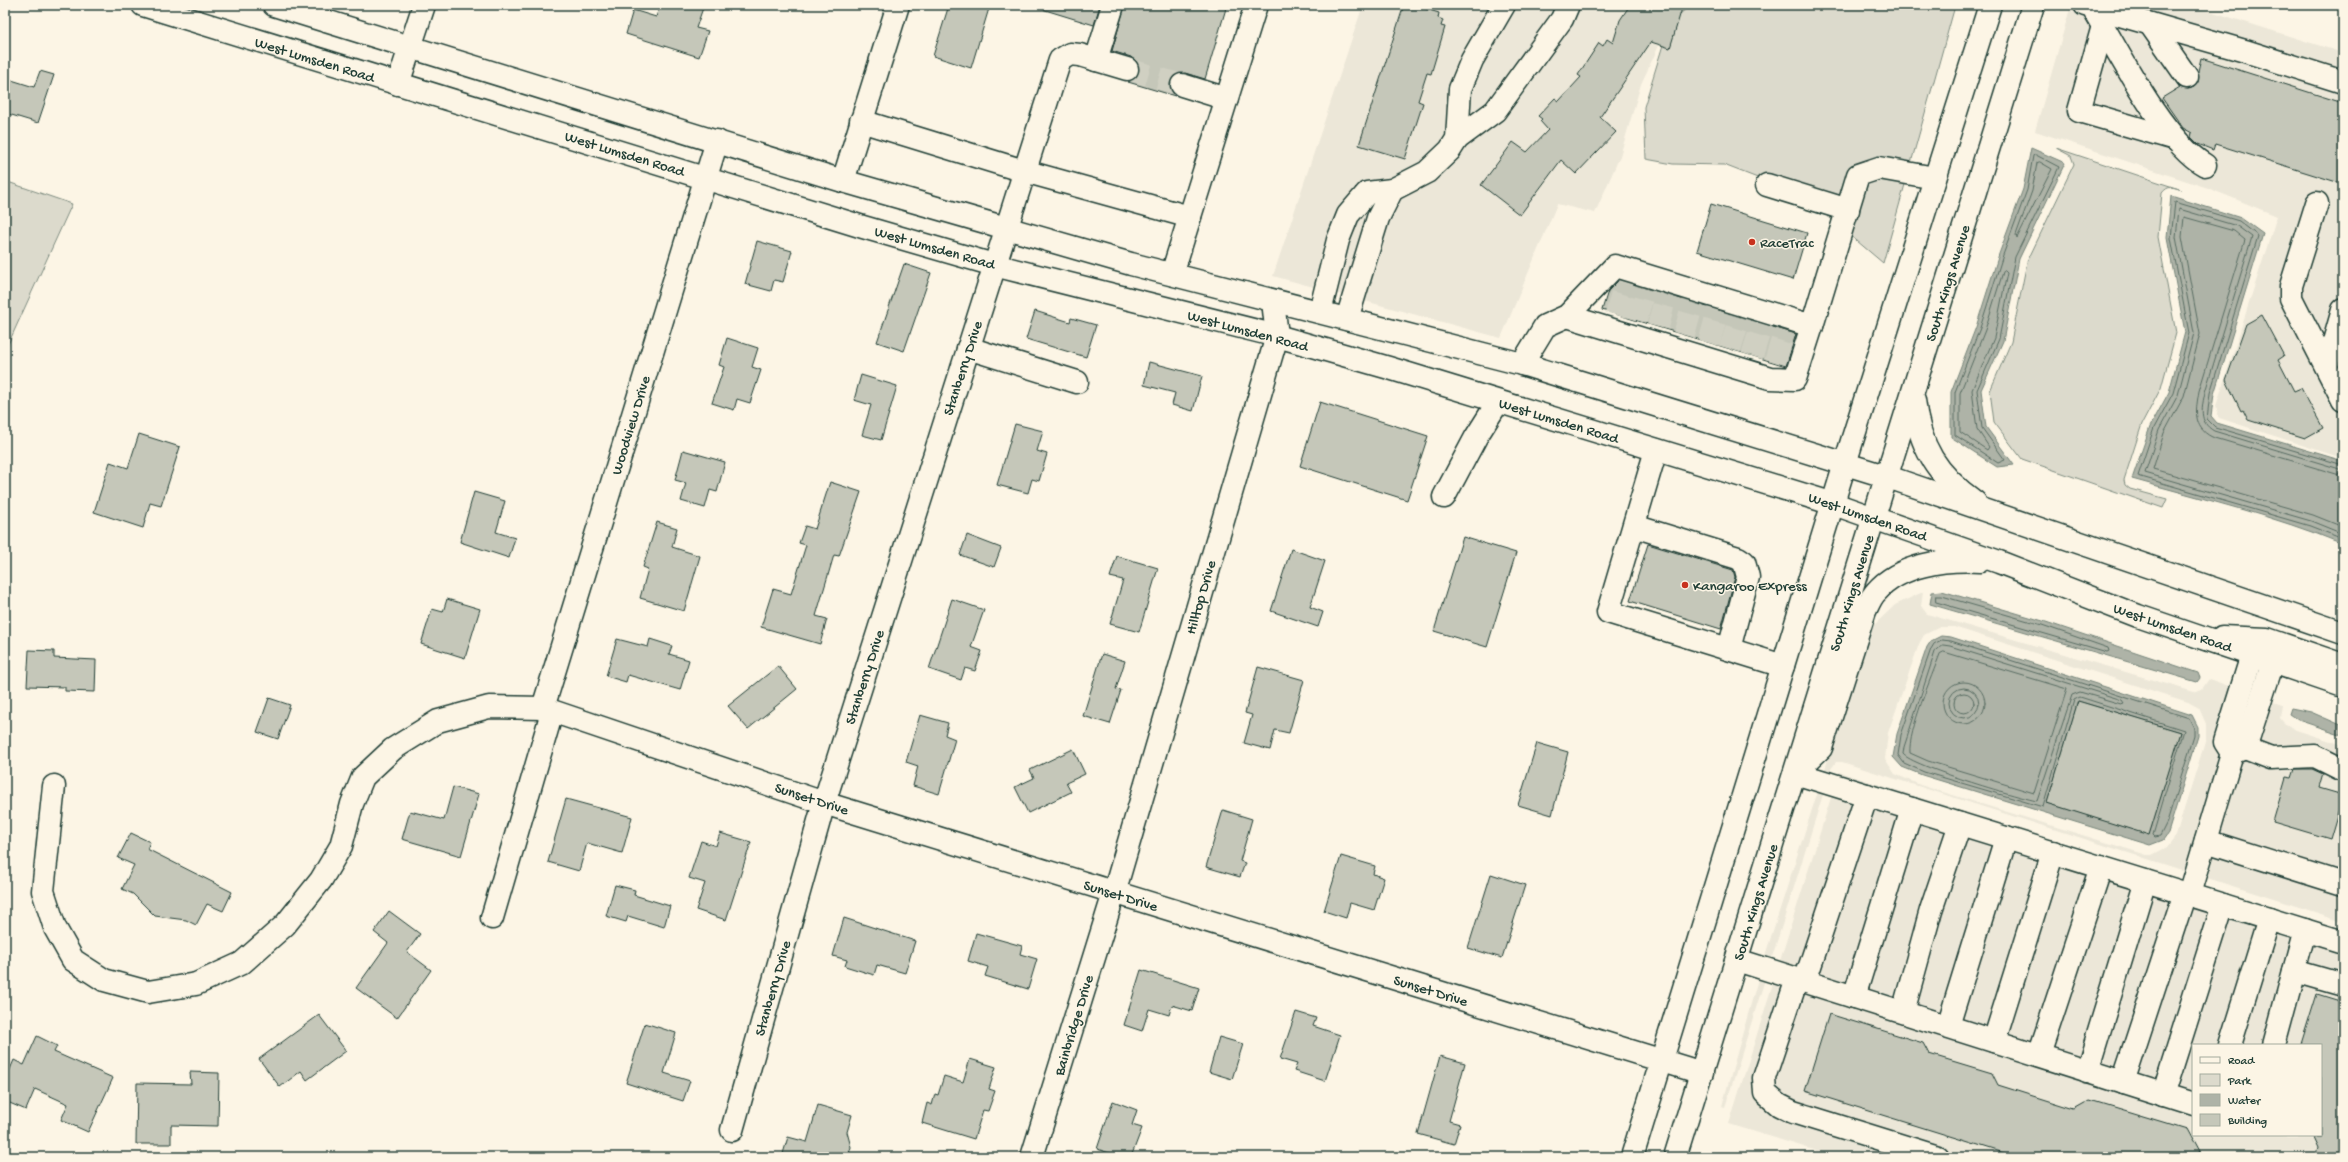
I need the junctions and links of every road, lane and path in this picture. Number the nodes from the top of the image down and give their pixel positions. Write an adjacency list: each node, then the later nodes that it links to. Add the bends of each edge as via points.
1 (142, 5): 19 (main road, West Lumsden Road)
2 (274, 5): 14 (main road)
3 (424, 5): 14 (main road)
4 (898, 5): 22 (main road)
5 (1113, 5): 15 (main road)
6 (1256, 5): 21 (main road)
7 (1504, 5): 24 (main road, via 1472,60 1460,88)
8 (1568, 5): 24 (main road, via 1562,18 1494,111)
9 (1990, 5): 29 (main road)
10 (2033, 5): 50 (main road, South Kings Avenue)
11 (2090, 6): 12 (main road); 13 (main road)
12 (2150, 24): 17 (main road); 18 (main road)
13 (2103, 26): 23 (main road, via 2146,98); 23 (main road, via 2079,111)
14 (410, 46): 19 (main road); 25 (main road)
15 (1096, 60): 16 (main road, Stanberry Drive); 27 (main road, Stanberry Drive, via 1070,54 1060,60)
16 (1127, 69)
17 (2187, 76)
18 (2343, 82)
19 (398, 84): 28 (main road, West Lumsden Road)
20 (1182, 86): 21 (main road)
21 (1226, 99): 35 (main road)
22 (861, 121): 27 (main road); 30 (main road)
23 (2175, 139): 26 (main road, via 2192,157)
24 (1457, 140): 32 (main road, via 1427,172)
25 (716, 142): 28 (main road, Woodview Drive); 30 (main road)
26 (2206, 165)
27 (1024, 171): 35 (main road); 36 (main road, Stanberry Drive)
28 (706, 178): 37 (main road, West Lumsden Road, via 863,227); 70 (main road, Woodview Drive)
29 (1935, 178): 34 (main road, via 1879,168 1858,175); 54 (main road)
30 (843, 181): 36 (main road)
31 (1767, 185): 34 (main road)
32 (1392, 190): 41 (main road, via 1367,193 1348,215 1338,240); 43 (main road, via 1378,218)
33 (2317, 202): 48 (main road, via 2291,286 2291,298)
34 (1848, 210): 44 (main road)
35 (1190, 217): 38 (main road)
36 (1006, 227): 37 (main road, Stanberry Drive); 38 (main road)
37 (994, 264): 45 (main road, West Lumsden Road); 46 (main road, Stanberry Drive)
38 (1172, 274): 39 (main road)
39 (1272, 300): 41 (main road); 45 (main road, Hilltop Drive)
40 (2343, 310): 48 (main road)
41 (1320, 312): 43 (main road)
42 (1567, 316): 44 (main road, via 1615,266 1637,277 1695,295 1764,316); 44 (main road, via 1624,325 1795,379); 47 (main road, via 1545,326)
43 (1347, 319): 47 (main road)
44 (1812, 326)
45 (1276, 336): 52 (main road, West Lumsden Road); 85 (main road, Hilltop Drive)
46 (968, 348): 49 (main road); 76 (main road, Stanberry Drive)
47 (1522, 364): 54 (main road)
48 (2327, 366): 51 (main road)
49 (1077, 382)
50 (1913, 395): 55 (main road, South Kings Avenue); 58 (main road, via 1916,424 1927,452 1939,469 1962,492)
51 (2343, 400)
52 (1498, 402): 53 (main road, West Lumsden Road); 56 (main road)
53 (1656, 450): 57 (main road, West Lumsden Road); 60 (main road)
54 (1846, 463): 55 (main road); 57 (main road)
55 (1888, 477): 58 (main road); 59 (main road, South Kings Avenue)
56 (1444, 497)
57 (1834, 504): 59 (main road, West Lumsden Road); 68 (main road)
58 (1988, 511): 62 (main road)
59 (1875, 517): 61 (main road, West Lumsden Road); 73 (main road, South Kings Avenue)
60 (1634, 526): 64 (main road, via 1744,562 1748,577); 64 (main road, via 1608,612)
61 (1999, 562): 63 (main road, West Lumsden Road); 73 (main road, via 1931,563 1890,580 1876,592 1865,611 1820,748)
62 (2343, 633)
63 (2197, 636): 65 (main road, West Lumsden Road); 67 (main road, via 2267,639)
64 (1729, 649): 68 (main road)
65 (2252, 655): 66 (main road, West Lumsden Road); 71 (main road, via 2225,742)
66 (2272, 662): 69 (main road, West Lumsden Road); 71 (main road)
67 (2343, 665)
68 (1783, 666): 103 (main road)
69 (2343, 686)
70 (548, 710): 74 (main road, Sunset Drive, via 489,707 438,721 392,749 363,777 352,804 341,846 321,880 285,925 242,963 196,984 148,992 104,980 73,960 55,928 43,890); 76 (main road, Sunset Drive); 88 (main road, Woodview Drive)
71 (2239, 751): 72 (main road, via 2271,758 2315,756); 80 (main road)
72 (2343, 770)
73 (1795, 773): 75 (main road); 92 (main road, South Kings Avenue)
74 (54, 786)
75 (1867, 795): 77 (main road); 94 (main road)
76 (824, 803): 85 (main road, Sunset Drive); 109 (main road, Stanberry Drive)
77 (1912, 808): 78 (main road); 96 (main road)
78 (1960, 824): 79 (main road); 97 (main road, via 1931,910)
79 (2006, 838): 81 (main road); 98 (main road)
80 (2206, 840): 84 (main road); 86 (main road)
81 (2053, 852): 82 (main road); 99 (main road)
82 (2100, 867): 83 (main road); 102 (main road)
83 (2145, 881): 86 (main road); 104 (main road)
84 (2343, 884)
85 (1114, 893): 103 (main road, Sunset Drive); 110 (main road, Bainbridge Drive)
86 (2188, 894): 87 (main road); 106 (main road)
87 (2223, 905): 89 (main road); 107 (main road)
88 (492, 918)
89 (2269, 919): 90 (main road); 100 (main road)
90 (2306, 930): 91 (main road); 93 (main road)
91 (2343, 942)
92 (1737, 960): 94 (main road); 105 (main road, South Kings Avenue)
93 (2294, 971): 95 (main road); 101 (main road)
94 (1801, 980): 96 (main road); 113 (main road, via 1764,1078 1765,1093 1779,1105 1793,1112)
95 (2343, 985)
96 (1854, 997): 97 (main road)
97 (1903, 1012): 98 (main road)
98 (1948, 1026): 99 (main road)
99 (1994, 1041): 102 (main road)
100 (2230, 1044)
101 (2274, 1044)
102 (2039, 1055): 104 (main road)
103 (1661, 1061): 105 (main road, Sunset Drive); 111 (main road)
104 (2087, 1071): 106 (main road)
105 (1702, 1073): 112 (main road, South Kings Avenue)
106 (2123, 1082): 107 (main road)
107 (2163, 1095): 108 (main road)
108 (2192, 1104)
109 (732, 1130)
110 (1032, 1157)
111 (1632, 1157)
112 (1675, 1157)
113 (1938, 1157)

